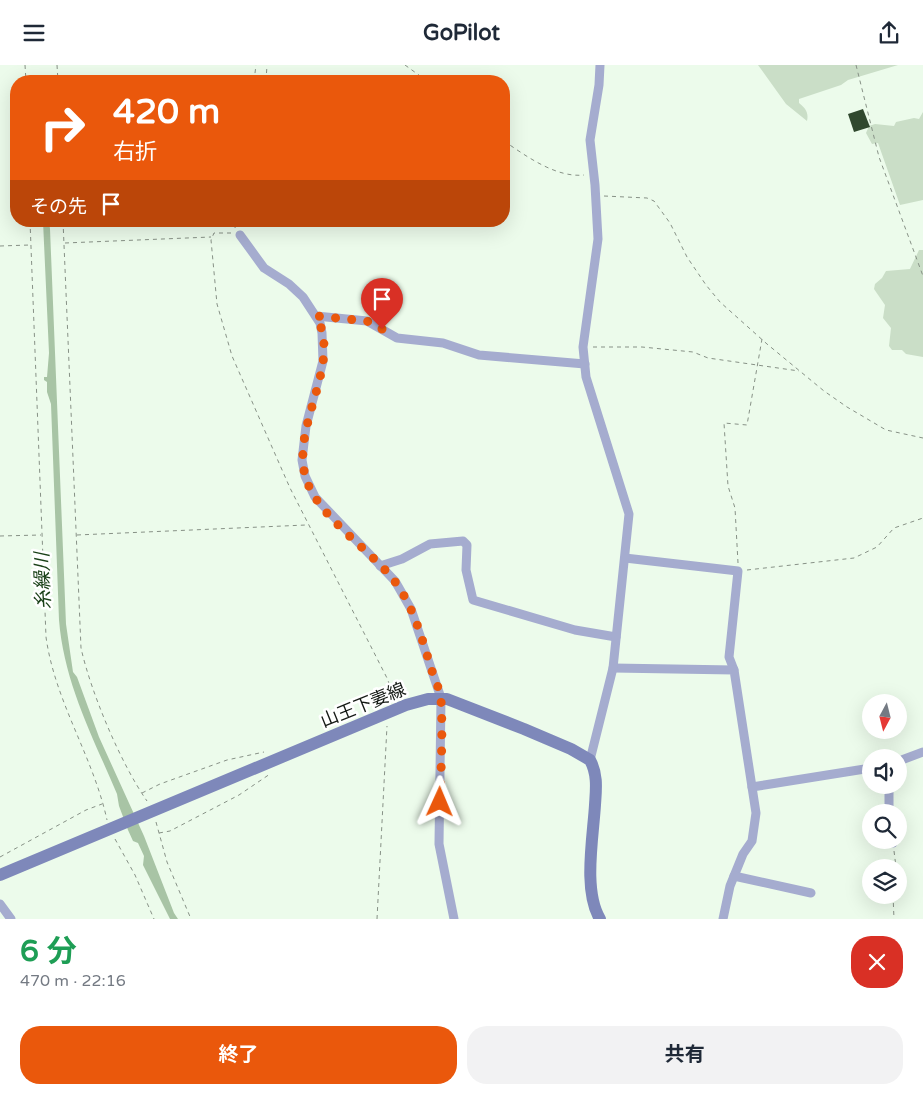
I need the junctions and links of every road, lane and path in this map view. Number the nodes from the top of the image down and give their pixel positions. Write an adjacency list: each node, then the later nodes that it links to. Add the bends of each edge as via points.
1 (405, 65): 4 (path)
2 (600, 65): 6 (street, via 590,140)
3 (856, 65): 16 (path, via 879,157)
4 (419, 75)
5 (510, 145): 6 (path, via 533,160 574,176)
6 (593, 174): 7 (street)
7 (596, 195): 18 (path, via 654,201 706,285 720,302); 19 (street, via 598,239)
8 (30, 227): 14 (path)
9 (63, 227): 13 (path)
10 (243, 227): 11 (path)
11 (240, 235): 12 (path, via 216,233); 17 (street, via 264,268 303,297)
12 (212, 237): 13 (path); 36 (path, via 217,304 232,356 290,488 388,680 393,698)
13 (64, 243): 27 (path)
14 (31, 245): 15 (path); 26 (path)
15 (0, 246)
16 (923, 276)
17 (316, 316): 20 (street, via 367,321 397,338 443,343 479,355); 30 (street, via 322,333 323,361 306,427 302,460 305,476 314,497)
18 (762, 339): 21 (path); 22 (path)
19 (583, 347): 20 (street); 21 (path, via 642,347 693,352 708,358)
20 (585, 364): 29 (street, via 586,377 629,514)
21 (758, 365): 22 (path); 31 (path, via 747,425 724,423 728,486 735,508)
22 (800, 372): 23 (path, via 886,430)
23 (923, 438)
24 (923, 518): 31 (path, via 894,528 877,547 854,557)
25 (306, 525): 27 (path)
26 (42, 535): 28 (path); 45 (path, via 46,637 51,665)
27 (75, 535): 44 (path, via 78,620 84,660 124,761)
28 (0, 536)
29 (625, 558): 31 (street); 32 (street)
30 (380, 566): 32 (street, via 430,544 463,541 467,545 466,570 473,600 574,630); 35 (street, via 395,581 412,609)
31 (738, 571): 34 (street, via 729,657)
32 (616, 637): 33 (street)
33 (614, 668): 34 (street); 40 (street)
34 (734, 670): 43 (street)
35 (441, 698): 36 (main road, 山王下妻線, via 417,701); 40 (main road, 山王下妻線, via 532,732); 59 (street, via 439,845)
36 (390, 711): 46 (main road, 山王下妻線); 58 (path)
37 (271, 750): 44 (path, via 227,760)
38 (923, 752): 39 (street)
39 (907, 758)
40 (590, 760): 60 (main road, via 596,778 592,897)
41 (862, 769): 43 (street)
42 (275, 771): 48 (path, via 239,795 170,831)
43 (752, 787): 51 (street, via 756,813 752,841 743,853)
44 (142, 793): 46 (path)
45 (103, 803): 47 (path); 49 (path)
46 (149, 811): 47 (main road, 山王下妻線); 48 (path)
47 (112, 827): 50 (main road, 山王下妻線); 56 (path)
48 (159, 833): 57 (path, via 167,861)
49 (0, 857)
50 (0, 875)
51 (734, 876): 52 (street); 61 (street)
52 (811, 893)
53 (0, 903): 55 (street)
54 (893, 904): 62 (path)
55 (11, 919)
56 (154, 919)
57 (192, 919)
58 (377, 919)
59 (454, 919)
60 (600, 919)
61 (723, 919)
62 (894, 919)

